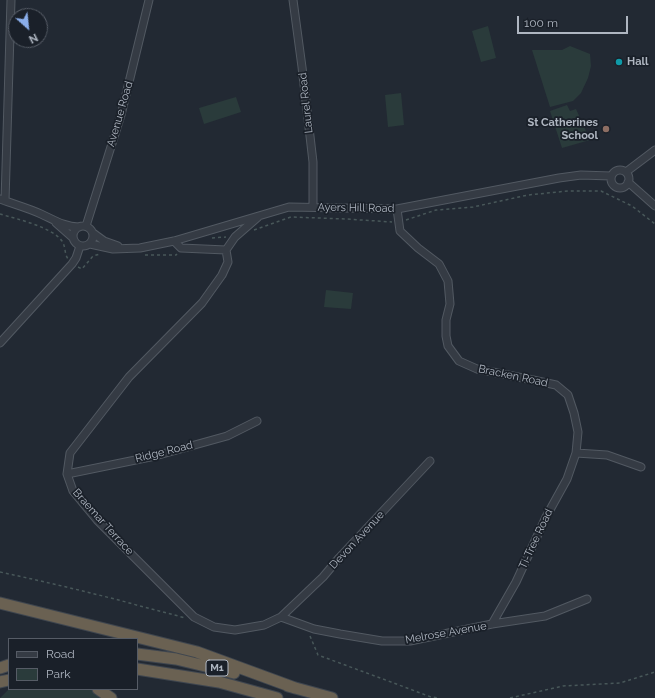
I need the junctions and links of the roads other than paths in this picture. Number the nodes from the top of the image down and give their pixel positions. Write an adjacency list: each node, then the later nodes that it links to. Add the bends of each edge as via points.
1 (11, 0): 8 (street)
2 (149, 0): 14 (street, Avenue Road, via 121,115)
3 (293, 0): 10 (street, Laurel Road, via 313,162)
4 (655, 150): 5 (street)
5 (626, 172): 6 (street, via 617,170); 7 (street)
6 (611, 176): 7 (street, via 611,182 615,187 621,188); 11 (street, Ayers Hill Road, via 581,175 559,178)
7 (628, 182): 9 (street)
8 (3, 200): 13 (street)
9 (655, 206)
10 (313, 207): 11 (street, Ayers Hill Road); 12 (street, Ayers Hill Road, via 289,207)
11 (397, 209): 24 (street, Bracken Road, via 400,231 439,264 448,281 450,304 446,336 448,346 459,361 477,369 556,385 568,395 574,413 578,432)
12 (260, 215): 17 (street, Ayers Hill Road); 21 (street, via 235,237)
13 (54, 221): 14 (street); 16 (street)
14 (82, 226): 15 (street); 16 (street, via 74,232)
15 (93, 233): 18 (street); 20 (street, Ayers Hill Road, via 104,241)
16 (73, 238): 19 (street)
17 (174, 241): 20 (street, Ayers Hill Road); 21 (street, via 181,248)
18 (90, 244): 19 (street); 20 (street, Ayers Hill Road, via 113,249)
19 (80, 246): 22 (street, via 72,264)
20 (128, 248)
21 (226, 250): 27 (street, via 228,262 222,275 202,303 129,377 70,453)
22 (0, 343)
23 (257, 420): 27 (street, Ridge Road, via 227,436 155,456)
24 (576, 453): 26 (street, via 607,454); 31 (street, Ti-Tree Road, via 567,479 516,582)
25 (430, 461): 30 (street, Devon Avenue, via 323,577)
26 (641, 467)
27 (67, 474): 30 (street, Braemar Terrace, via 73,490 98,520 194,617 214,627 235,630 264,624)
28 (587, 599): 31 (street, Melrose Avenue, via 545,616)
29 (0, 604): 34 (highway, via 197,652)
30 (281, 617): 31 (street, Melrose Avenue, via 314,629 382,641 410,641)
31 (492, 624)
32 (138, 654): 34 (highway, M1, via 176,659)
33 (138, 668): 37 (highway, M1, via 219,682)
34 (295, 688): 38 (highway, M1)
35 (99, 690): 36 (highway)
36 (111, 698)
37 (277, 698)
38 (332, 698)

